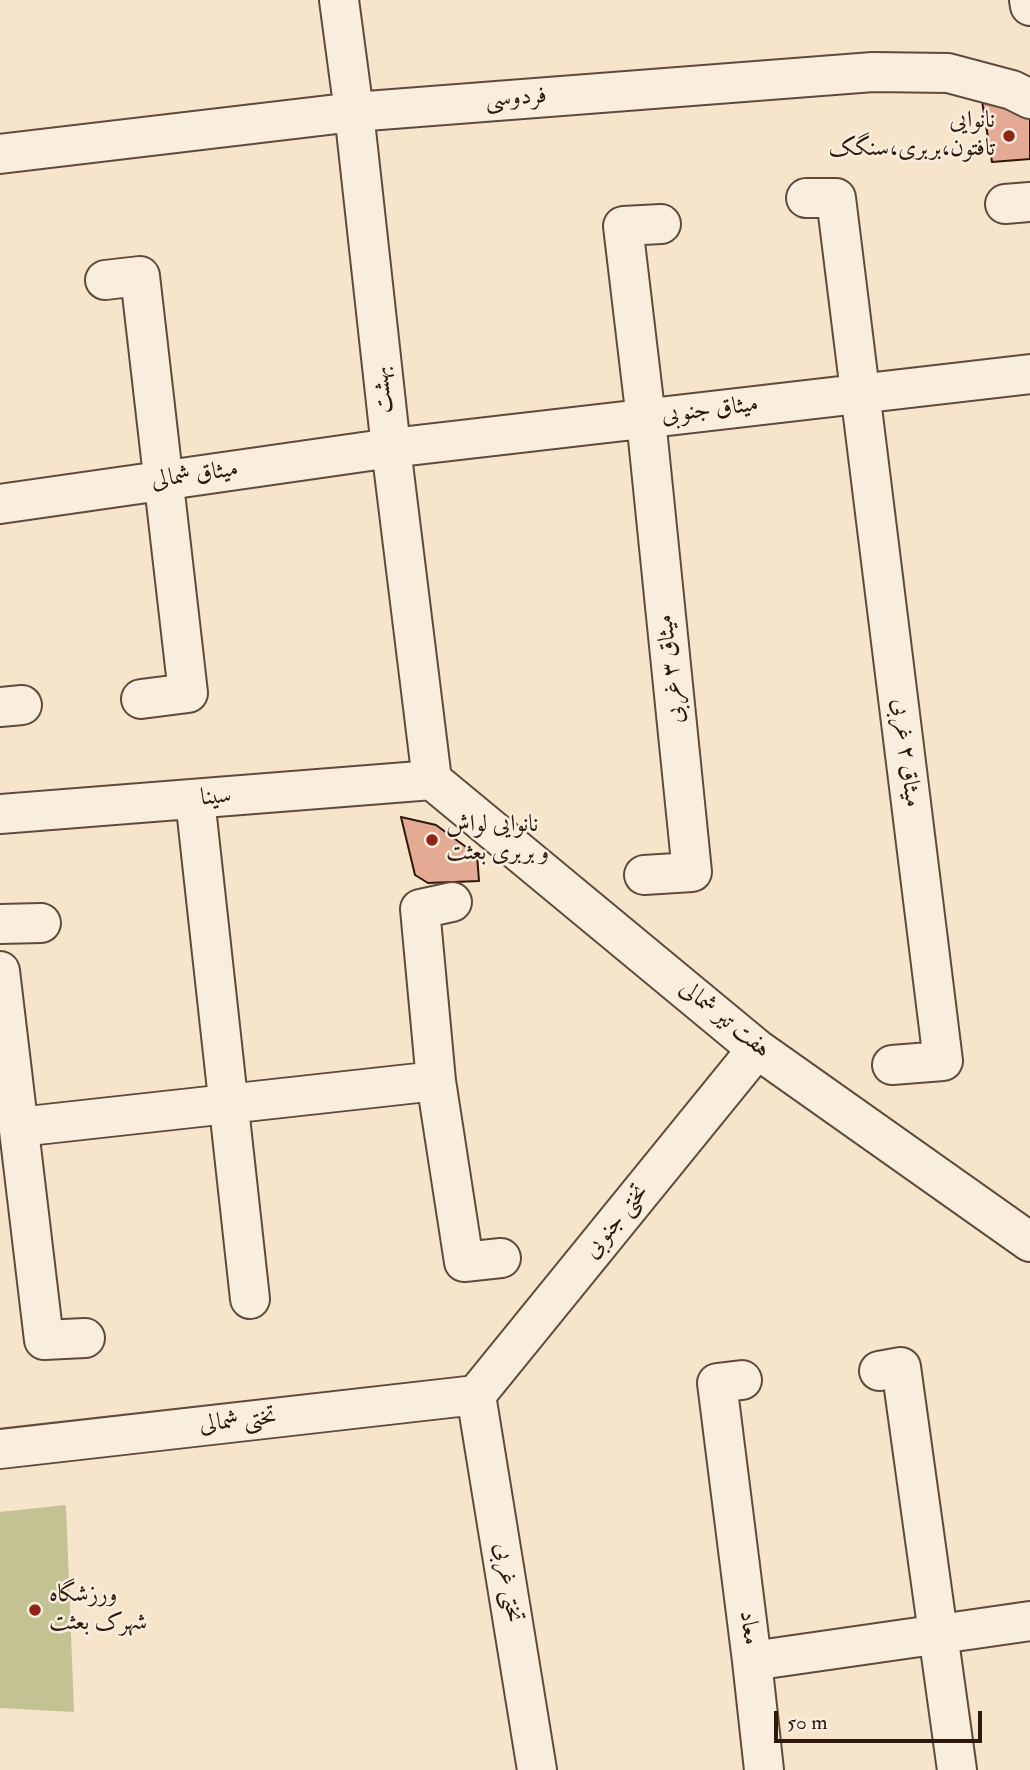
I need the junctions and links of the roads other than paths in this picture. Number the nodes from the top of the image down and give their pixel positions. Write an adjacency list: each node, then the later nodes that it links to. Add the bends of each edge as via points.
1 (339, 0): 5 (street, بهشت)
2 (1029, 0): 3 (street)
3 (1030, 6)
4 (1030, 99): 5 (street, فردوسی, via 948,73 873,72)
5 (355, 112): 6 (street, فردوسی); 13 (street, بهشت)
6 (0, 154)
7 (806, 198): 11 (street, via 836,198)
8 (662, 224): 12 (street, via 623,226)
9 (105, 279): 14 (street, via 140,276)
10 (1030, 374): 11 (street, میثاق جنوبی)
11 (860, 394): 12 (street, میثاق جنوبی); 26 (street, میثاق ۲ غربی, via 943,1061)
12 (646, 419): 13 (street, میثاق جنوبی); 20 (street, میثاق ۳ غربی, via 692,872)
13 (391, 448): 14 (street, میثاق شمالی); 17 (street, بهشت)
14 (164, 480): 15 (street, میثاق شمالی); 16 (street, via 188,693)
15 (0, 504)
16 (141, 699)
17 (432, 779): 18 (street, سینا); 25 (street, هفت تیر شمالی)
18 (195, 800): 19 (street, سینا); 28 (street)
19 (0, 814)
20 (644, 875)
21 (452, 902): 27 (street, via 420,909)
22 (41, 923): 23 (street)
23 (0, 924)
24 (0, 971): 29 (street)
25 (757, 1049): 30 (street, هفت تیر شمالی); 36 (street, تختی جنوبی)
26 (892, 1065)
27 (436, 1081): 28 (street); 31 (street, via 464,1262)
28 (229, 1104): 29 (street); 32 (street)
29 (19, 1127): 33 (street, via 44,1339)
30 (1030, 1242)
31 (501, 1258)
32 (250, 1299)
33 (85, 1338)
34 (879, 1371): 39 (street, via 901,1367)
35 (742, 1380): 40 (street, معاد, via 717,1383)
36 (476, 1395): 37 (street, تختی شمالی); 41 (street, تختی غربی)
37 (0, 1450)
38 (1030, 1621): 39 (street, معاد)
39 (938, 1634): 40 (street, معاد); 43 (street)
40 (752, 1661): 42 (street)
41 (537, 1770)
42 (764, 1770)
43 (957, 1770)

